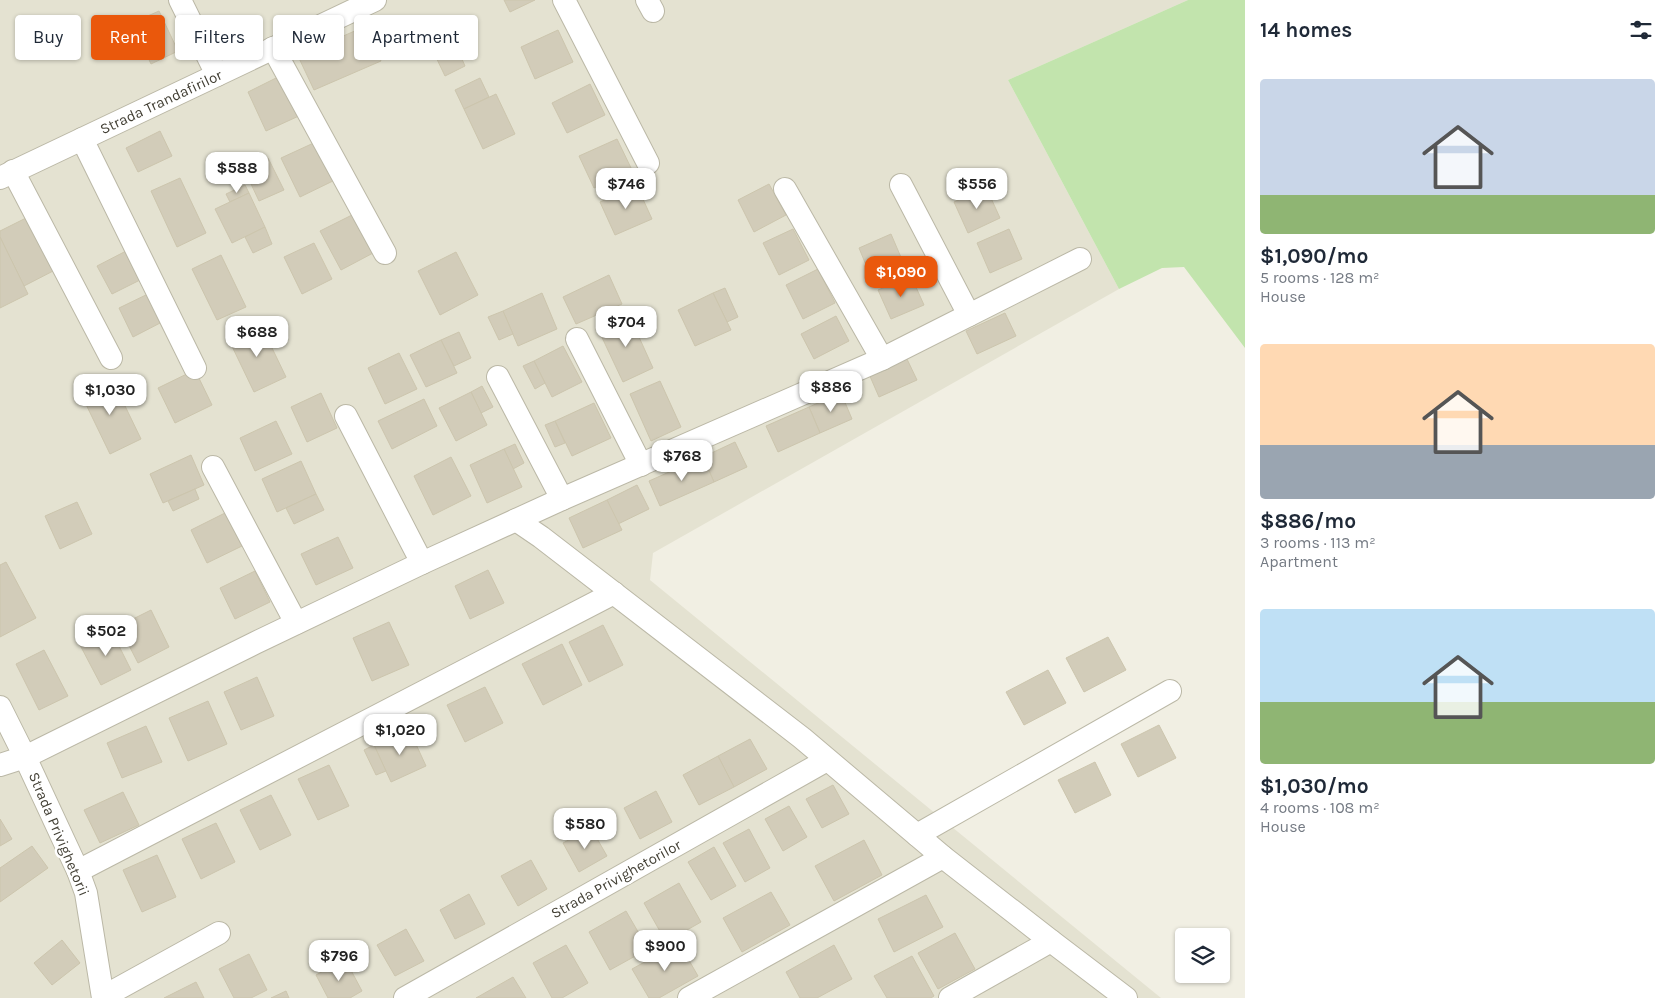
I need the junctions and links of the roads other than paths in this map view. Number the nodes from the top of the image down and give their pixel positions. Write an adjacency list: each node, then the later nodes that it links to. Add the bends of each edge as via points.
1 (180, 0): 7 (street)
2 (376, 0): 4 (street, Strada Trandafirilor)
3 (564, 0): 9 (street)
4 (344, 15)
5 (273, 48): 7 (street, Strada Trandafirilor)
6 (280, 60): 13 (street)
7 (216, 75): 8 (street, Strada Trandafirilor)
8 (82, 139): 10 (street, Strada Trandafirilor); 19 (street)
9 (648, 163)
10 (7, 174): 17 (street)
11 (902, 185): 15 (street)
12 (785, 189): 18 (street)
13 (385, 253)
14 (1080, 259): 15 (street)
15 (969, 315): 18 (street)
16 (577, 339): 22 (street)
17 (111, 358)
18 (882, 359): 22 (street)
19 (195, 368)
20 (498, 377): 24 (street)
21 (346, 416): 26 (street)
22 (641, 465): 24 (street)
23 (213, 467): 28 (street)
24 (562, 499): 25 (street)
25 (516, 520): 26 (street); 27 (street)
26 (422, 563): 28 (street)
27 (614, 593): 32 (street); 36 (street)
28 (296, 623): 31 (street)
29 (1170, 691): 34 (street)
30 (0, 706): 31 (street, Strada Privighetorii)
31 (25, 757): 33 (street); 36 (street, Strada Privighetorii)
32 (827, 760): 34 (street); 40 (street, Strada Privighetorilor)
33 (0, 765)
34 (917, 835): 35 (street)
35 (943, 857): 38 (street); 41 (street)
36 (78, 871): 39 (street, Strada Privighetorii, via 90,913)
37 (219, 933): 39 (street)
38 (1051, 941): 42 (street); 43 (street)
39 (103, 997)
40 (405, 998)
41 (689, 998)
42 (950, 998)
43 (1126, 998)

